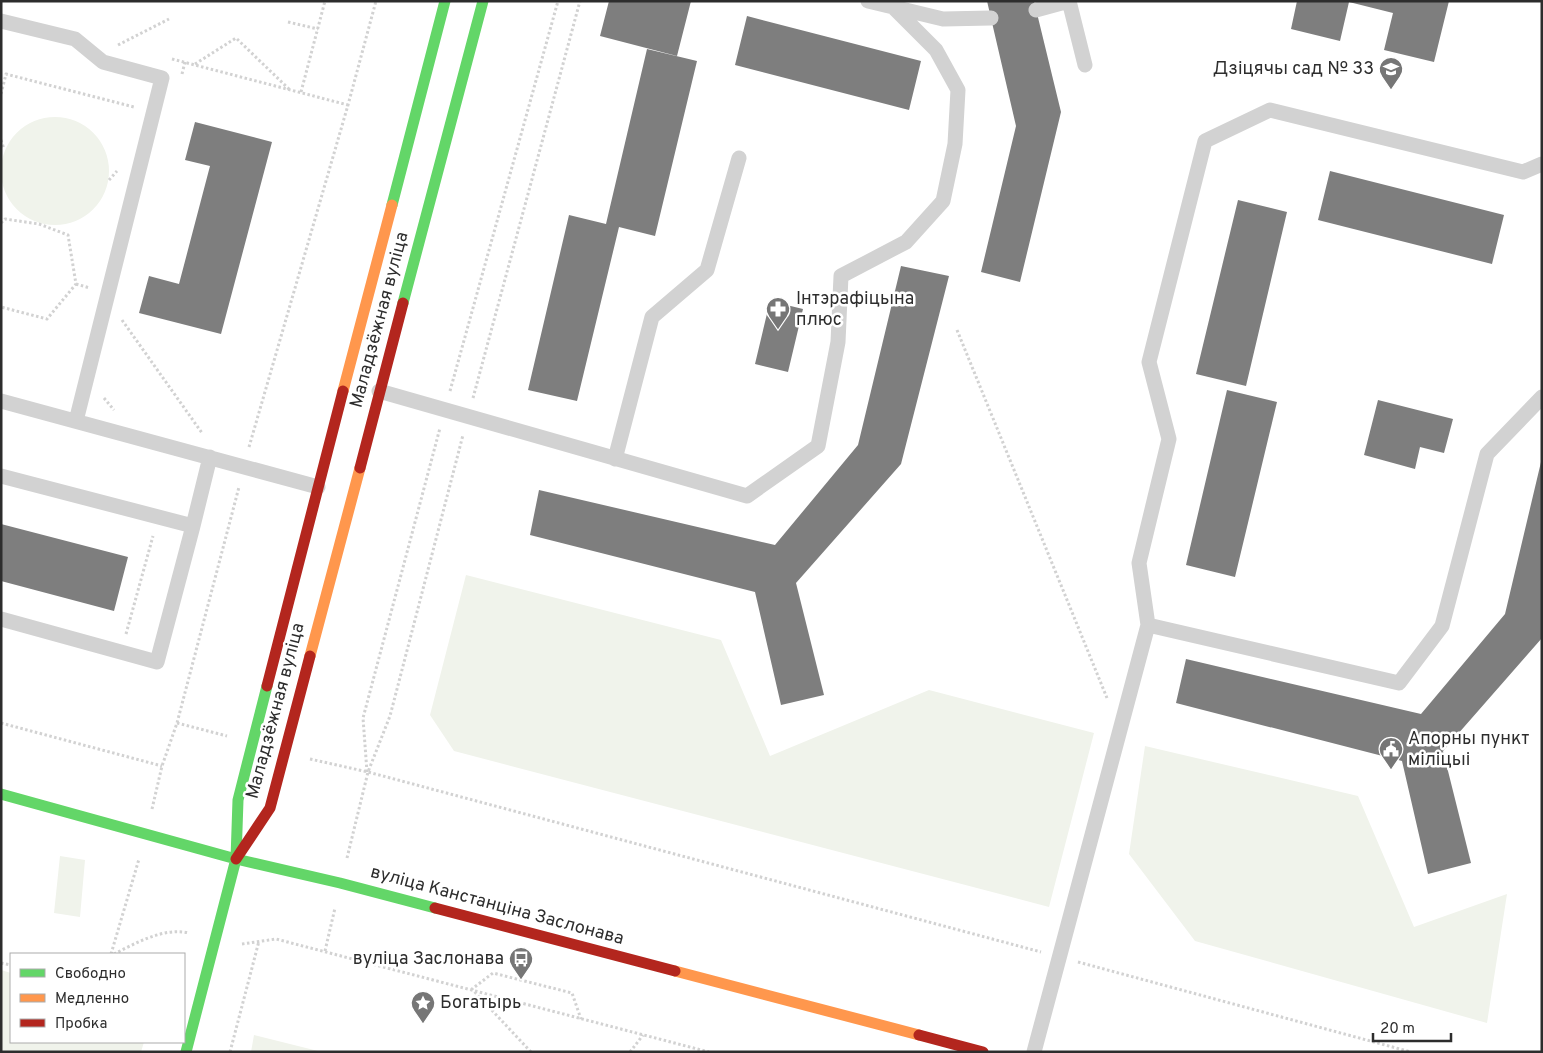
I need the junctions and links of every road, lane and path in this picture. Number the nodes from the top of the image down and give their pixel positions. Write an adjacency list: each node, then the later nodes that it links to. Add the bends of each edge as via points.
1 (325, 1): 15 (path)
2 (376, 1): 25 (path)
3 (445, 1): 52 (main road, Маладзёжная вуліца)
4 (484, 1): 37 (main road, Маладзёжная вуліца)
5 (558, 1): 41 (path)
6 (580, 1): 43 (path)
7 (868, 1): 9 (lane)
8 (1069, 1): 10 (lane); 20 (lane)
9 (894, 4): 11 (lane, via 944,19); 49 (lane, via 936,50 958,90 955,144 943,201 906,242 842,276 838,342 818,446 747,496)
10 (1036, 10)
11 (991, 18)
12 (170, 20): 16 (path, via 118,45)
13 (1, 21): 44 (lane, via 75,39 102,62 162,78)
14 (288, 22): 15 (path)
15 (318, 30): 23 (path)
16 (128, 47)
17 (166, 57): 18 (path)
18 (185, 62): 19 (path); 21 (path)
19 (194, 64): 22 (path); 22 (path, via 236,38)
20 (1085, 65)
21 (180, 80)
22 (291, 90): 23 (path)
23 (301, 92): 25 (path)
24 (1, 94): 26 (path, via 6,74)
25 (348, 105): 47 (path)
26 (135, 107)
27 (1, 140): 28 (path)
28 (4, 149)
29 (739, 158): 49 (lane, via 707,270 652,317)
30 (1542, 164): 56 (lane, via 1523,172 1270,110 1205,141 1149,362 1169,439 1139,563)
31 (121, 166): 32 (path)
32 (109, 180)
33 (1, 224): 34 (path, via 5,219 39,224 68,235 76,284 47,319)
34 (1, 307)
35 (116, 325): 45 (path, via 119,316 203,434)
36 (957, 330): 58 (path)
37 (379, 391): 41 (lane); 64 (main road, Маладзёжная вуліца, via 270,808)
38 (99, 392): 42 (path)
39 (1542, 397): 56 (lane, via 1487,454 1442,626 1399,683)
40 (1, 401): 44 (lane)
41 (445, 409): 43 (lane); 62 (path, via 363,718)
42 (114, 411)
43 (468, 415): 49 (lane); 62 (path, via 390,716)
44 (76, 420): 48 (lane)
45 (194, 432)
46 (240, 444): 47 (path)
47 (250, 447): 50 (path)
48 (210, 457): 50 (lane); 53 (lane)
49 (615, 459)
50 (244, 467): 52 (lane); 60 (path)
51 (1, 476): 53 (lane)
52 (318, 487): 64 (main road, Маладзёжная вуліца, via 238,800)
53 (193, 526): 55 (lane, via 157,662)
54 (154, 531): 57 (path)
55 (1, 619)
56 (1148, 625): 65 (lane)
57 (126, 634)
58 (1107, 698)
59 (1, 723): 61 (path)
60 (177, 723)
61 (162, 766)
62 (368, 772): 65 (path)
63 (1, 794): 64 (main road, вуліца Канстанціна Заслонава)
64 (236, 858): 69 (main road); 74 (main road, вуліца Канстанціна Заслонава)
65 (1059, 957): 75 (lane); 76 (path)
66 (472, 990): 67 (path); 67 (path, via 493,972 572,993); 70 (path, via 276,939 259,941); 71 (path)
67 (581, 1019): 68 (path)
68 (643, 1035): 72 (path); 73 (path)
69 (186, 1052)
70 (230, 1052)
71 (530, 1052)
72 (630, 1052)
73 (709, 1052)
74 (983, 1052)
75 (1034, 1052)
76 (1411, 1052)

